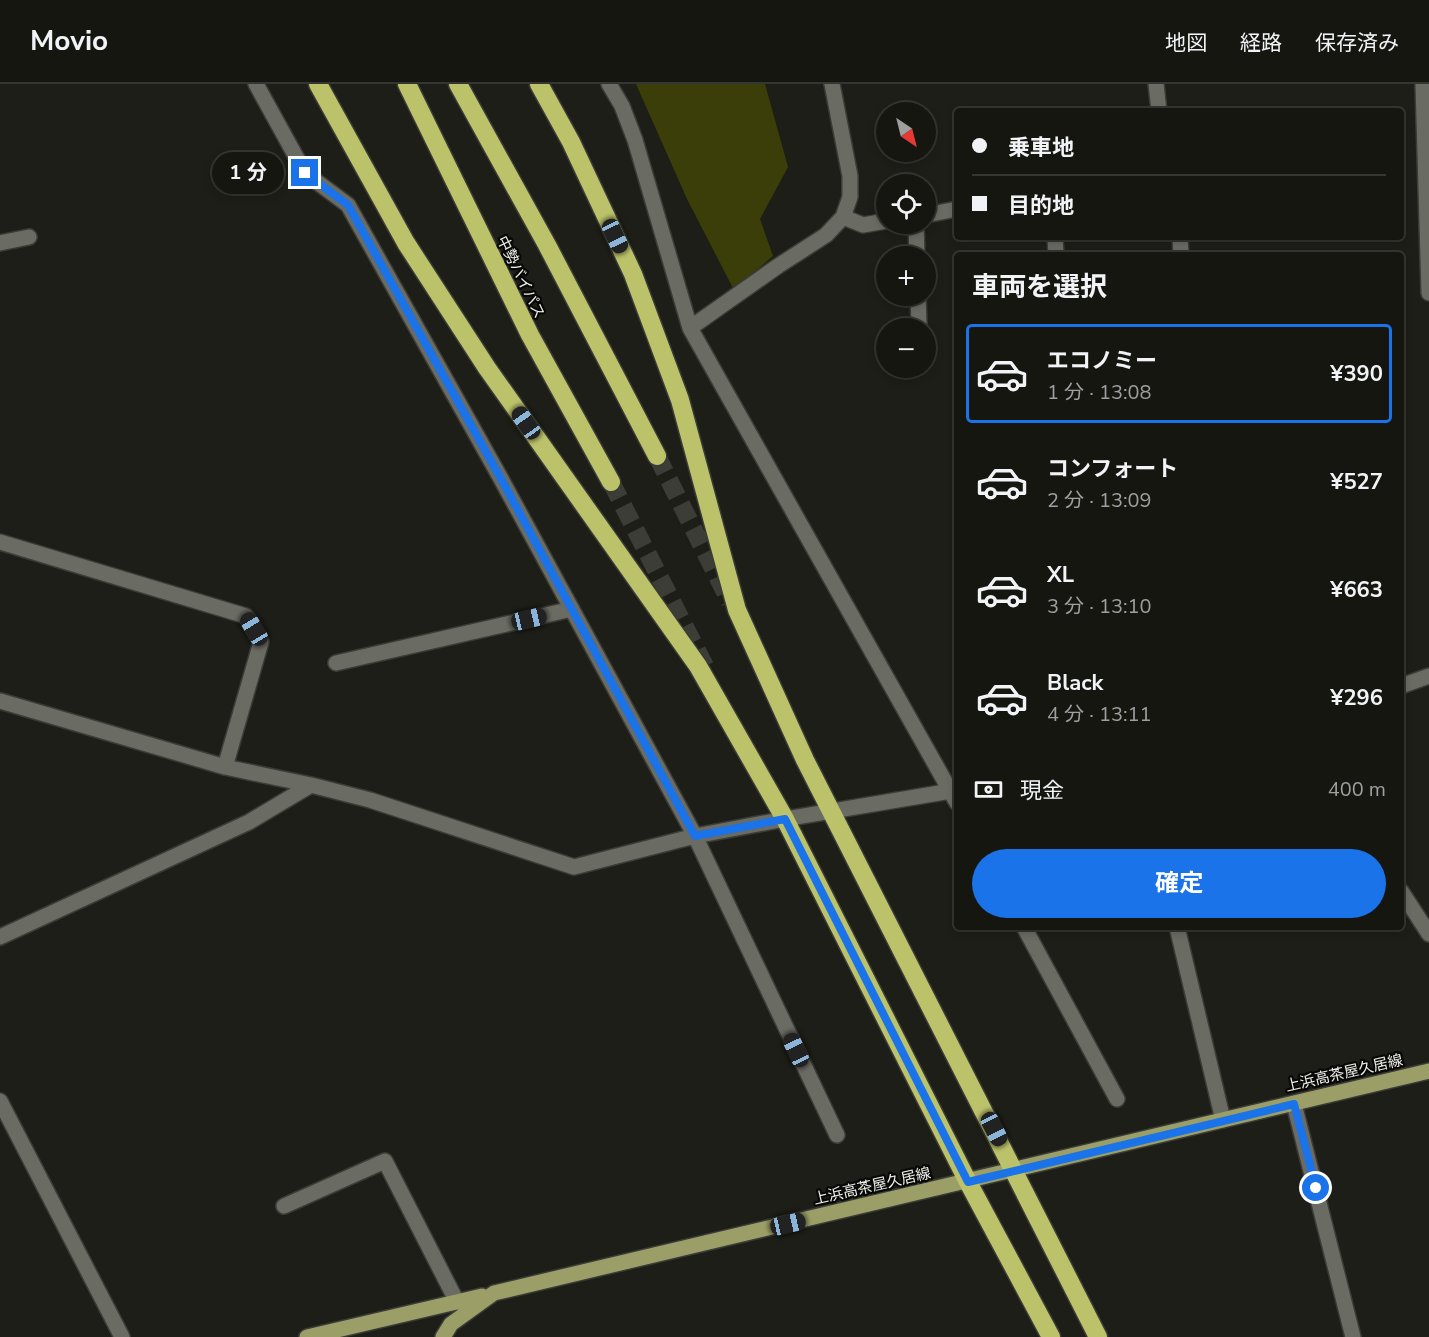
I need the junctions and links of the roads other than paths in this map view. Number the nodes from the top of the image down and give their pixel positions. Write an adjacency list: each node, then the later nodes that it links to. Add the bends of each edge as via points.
1 (256, 84): 22 (street, via 305,173 348,205)
2 (318, 84): 32 (highway, via 406,243 487,368 698,666)
3 (406, 84): 20 (highway, 中勢バイパス, via 530,335)
4 (458, 84): 19 (highway)
5 (539, 84): 31 (highway, via 633,274 680,400 737,610)
6 (609, 84): 18 (street, via 635,140)
7 (832, 84): 13 (street, via 850,176 850,197)
8 (1156, 84): 10 (street)
9 (1423, 84): 17 (street)
10 (1159, 108)
11 (954, 210): 12 (street)
12 (936, 213)
13 (843, 217): 14 (street, via 863,225); 18 (street, via 826,235)
14 (876, 223)
15 (29, 237): 16 (street)
16 (0, 243)
17 (1429, 293)
18 (690, 328): 29 (street)
19 (657, 456)
20 (611, 482)
21 (0, 542): 27 (street, via 246,616 261,642)
22 (572, 609): 23 (street); 33 (street)
23 (336, 663)
24 (1429, 676): 25 (street)
25 (1404, 685)
26 (0, 701): 27 (street)
27 (225, 767): 28 (street)
28 (311, 785): 33 (street, via 370,800 574,867); 38 (street, via 249,822)
29 (954, 793)
30 (954, 795): 31 (street)
31 (831, 812): 32 (street); 45 (highway)
32 (785, 819): 33 (street); 46 (highway)
33 (695, 836): 44 (street)
34 (1404, 896): 37 (street)
35 (1026, 930): 40 (street)
36 (1178, 930): 43 (street)
37 (1429, 933)
38 (0, 938)
39 (1429, 1071): 42 (main road, 上浜高茶屋久居線)
40 (1117, 1099)
41 (0, 1101): 50 (street)
42 (1294, 1104): 43 (main road, 上浜高茶屋久居線); 55 (street)
43 (1223, 1120): 45 (main road, 上浜高茶屋久居線)
44 (837, 1135)
45 (1015, 1171): 46 (main road, 上浜高茶屋久居線); 54 (highway)
46 (968, 1182): 48 (main road, 上浜高茶屋久居線); 53 (highway)
47 (284, 1206): 49 (street, via 385,1161)
48 (494, 1293): 49 (main road); 52 (main road, 上浜高茶屋久居線, via 451,1324)
49 (457, 1302): 51 (main road)
50 (122, 1337)
51 (307, 1337)
52 (443, 1337)
53 (1051, 1337)
54 (1098, 1337)
55 (1353, 1337)

